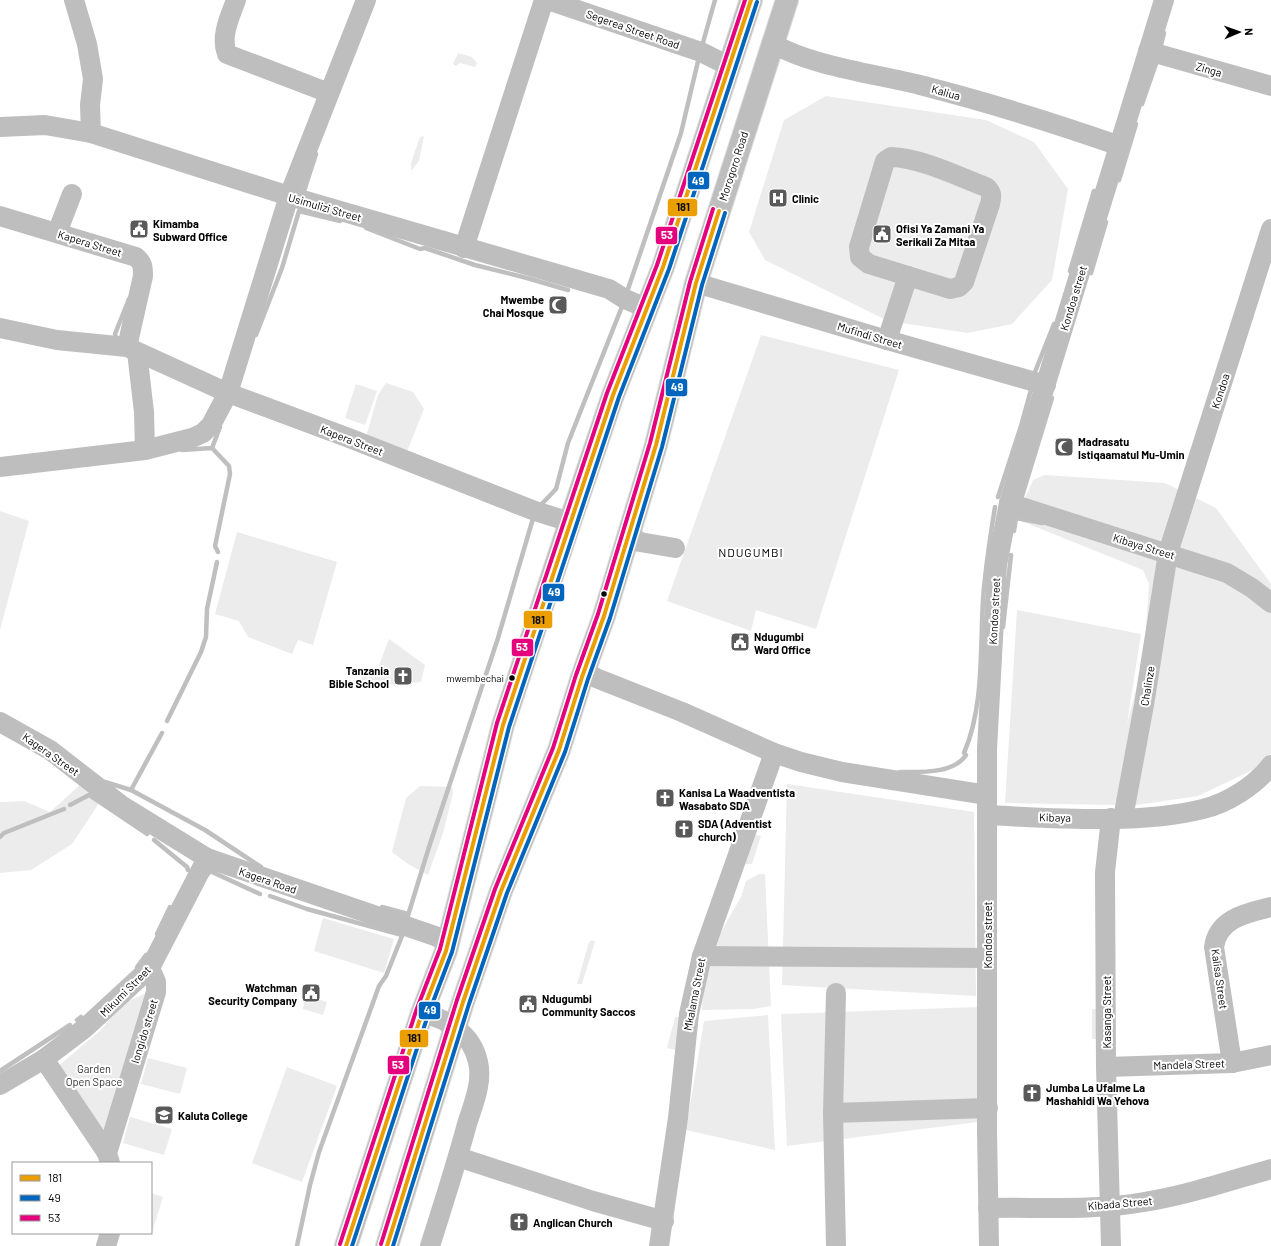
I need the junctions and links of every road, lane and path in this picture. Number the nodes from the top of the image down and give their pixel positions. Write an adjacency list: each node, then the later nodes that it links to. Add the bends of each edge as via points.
1 (74, 0): 16 (street, via 87,44 93,79 90,105)
2 (236, 0): 14 (street, via 227,27 224,46 227,54)
3 (366, 0): 14 (street)
4 (544, 0): 23 (street)
5 (548, 0): 9 (street, Segerea Street Road)
6 (751, 0): 12 (highway)
7 (787, 0): 10 (highway, Morogoro Road)
8 (1164, 0): 11 (street, Kondoa street)
9 (572, 4): 12 (street, Segerea Street Road)
10 (772, 43): 17 (street, Kaliua, via 786,51 815,60 963,97); 26 (highway, Morogoro Road)
11 (1148, 51): 13 (street, Zinga); 17 (street, Kondoa street)
12 (724, 63): 27 (highway, via 663,267)
13 (1271, 86)
14 (329, 93): 19 (street)
15 (0, 127): 16 (street, Usimulizi Street, via 45,125)
16 (91, 133): 19 (street, Usimulizi Street)
17 (1120, 146): 31 (street, Kondoa street)
18 (72, 194): 22 (street)
19 (289, 196): 23 (street, Usimulizi Street); 32 (street)
20 (0, 216): 22 (street, Kapera Street)
21 (1271, 229): 24 (street, Kondoa)
22 (57, 233): 30 (street, Kapera Street, via 136,257 140,261 143,276)
23 (464, 248): 27 (street, Usimulizi Street, via 609,289)
24 (1264, 274): 39 (street, Kondoa)
25 (908, 276): 25 (street, via 950,289 959,287 964,282 992,196 986,187 901,157 891,157 885,161 859,247 860,257 868,264); 29 (street)
26 (696, 283): 29 (street, Mufindi Street); 37 (highway, Morogoro Road, via 656,444)
27 (646, 308): 36 (highway)
28 (0, 328): 30 (street, via 57,340)
29 (887, 340): 31 (street, Mufindi Street)
30 (132, 350): 32 (street, Kapera Street); 33 (street, via 144,412)
31 (1046, 385): 35 (street, Kondoa street)
32 (228, 393): 33 (street, via 211,425 203,433); 36 (street, Kapera Street, via 535,511)
33 (145, 450): 34 (street)
34 (0, 467)
35 (1008, 504): 39 (street, Kibaya Street); 46 (street, Kondoa street, via 997,565 992,629)
36 (570, 522): 51 (highway, via 503,725)
37 (629, 535): 38 (street, via 640,542); 41 (highway, Morogoro Road)
38 (675, 548)
39 (1168, 553): 40 (street, Kibaya Street, via 1227,573); 48 (street, Chalinze, via 1144,705)
40 (1271, 603)
41 (584, 670): 43 (street, via 596,678 682,712); 57 (highway, Morogoro Road, via 559,750 501,891)
42 (0, 722): 45 (street, Kagera Street, via 50,750)
43 (774, 753): 46 (street, via 842,772); 52 (street, Mkalama Street)
44 (1271, 765): 48 (street, via 1261,778 1246,788 1204,809 1168,815)
45 (101, 789): 49 (street, Kagera Road)
46 (987, 795): 47 (street, Kondoa street)
47 (987, 815): 48 (street, Kibaya); 53 (street, Kondoa street)
48 (1117, 818): 61 (street, Kasanga Street, via 1105,872)
49 (207, 858): 51 (street, Kagera Road); 54 (street, Mikumi Street)
50 (1271, 907): 60 (street, Kalisa Street, via 1229,921 1216,937 1214,947)
51 (449, 943): 56 (highway)
52 (702, 956): 53 (street); 70 (street, Mkalama Street, via 689,1014)
53 (987, 958): 63 (street, Kondoa street)
54 (150, 968): 59 (street, Mikumi Street, via 93,1022); 66 (street, longido street, via 156,982 156,992)
55 (836, 993): 64 (street)
56 (422, 1013): 57 (street, via 436,1016); 73 (highway)
57 (456, 1027): 65 (street, via 467,1040 478,1061 480,1078); 74 (highway, Morogoro Road)
58 (1271, 1055): 60 (street, Mandela Street)
59 (44, 1059): 62 (street, Mikumi Street); 66 (street)
60 (1232, 1063): 61 (street, Mandela Street)
61 (1106, 1067): 68 (street, Kasanga Street)
62 (0, 1085)
63 (988, 1108): 64 (street); 69 (street, Kondoa street)
64 (833, 1113): 77 (street)
65 (458, 1157): 70 (street, via 592,1201); 75 (street)
66 (109, 1158)
67 (1271, 1169): 68 (street, Kibada Street, via 1176,1195)
68 (1110, 1206): 69 (street, Kibada Street); 79 (street, Kasanga Street)
69 (988, 1208): 78 (street, Kondoa street)
70 (664, 1221): 76 (street, Mkalama Street)
71 (110, 1234): 72 (street)
72 (106, 1246)
73 (346, 1246)
74 (387, 1246)
75 (430, 1246)
76 (660, 1246)
77 (836, 1246)
78 (989, 1246)
79 (1111, 1246)

